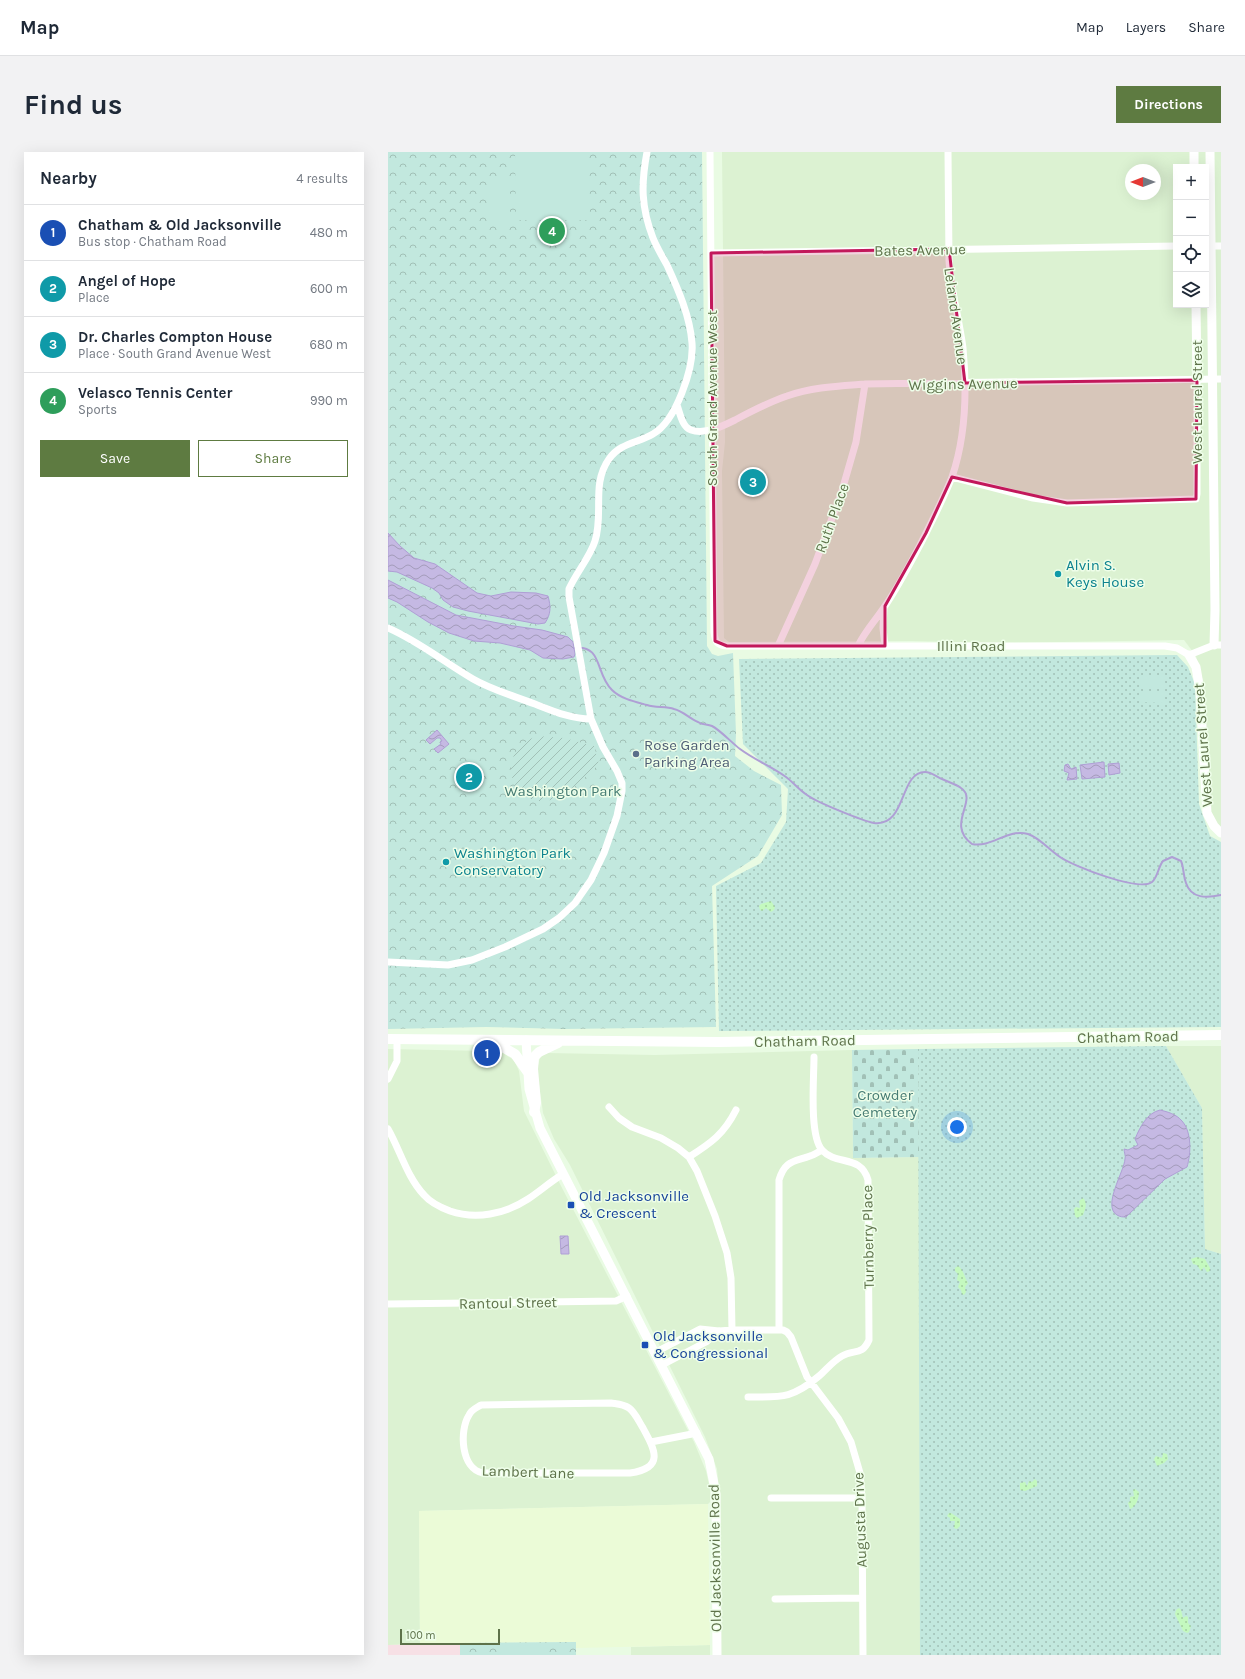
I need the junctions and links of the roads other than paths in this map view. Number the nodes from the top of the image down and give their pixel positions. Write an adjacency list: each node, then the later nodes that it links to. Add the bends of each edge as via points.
1 (647, 152): 17 (street, via 642,190 648,220 653,239 682,301 692,341 690,363)
2 (710, 152): 11 (street, South Grand Avenue West)
3 (948, 152): 10 (street, Leland Avenue)
4 (1194, 152): 6 (street)
5 (1210, 152): 8 (street, West Laurel Street)
6 (1194, 164)
7 (1173, 246): 10 (street, Bates Avenue)
8 (1209, 246): 9 (street); 13 (street, West Laurel Street)
9 (1221, 246)
10 (949, 249): 11 (street, Bates Avenue); 16 (street, Leland Avenue, via 950,278 963,347)
11 (711, 253): 18 (street, South Grand Avenue West)
12 (1196, 308): 14 (street, West Laurel Street)
13 (1216, 379): 14 (street, Wiggins Avenue); 23 (street, West Laurel Street)
14 (1197, 380): 16 (street, Wiggins Avenue); 19 (street, West Laurel Street, via 1196,499 1067,503 1034,498)
15 (865, 384): 16 (street, Wiggins Avenue); 18 (street, Wiggins Avenue, via 823,388 787,396); 24 (street, Ruth Place, via 856,442 841,494 815,564)
16 (965, 384): 19 (street, Leland Avenue, via 963,431)
17 (677, 405): 18 (street, via 685,426 691,430); 28 (street, via 659,430 623,446 604,468 598,489 598,529 595,542 569,589)
18 (713, 430): 22 (street, South Grand Avenue West, via 714,632)
19 (952, 477): 20 (street, Leland Avenue, via 923,539)
20 (885, 606): 25 (street, Leland Avenue, via 863,635); 26 (street)
21 (388, 628): 28 (street, via 422,646 473,679 565,715)
22 (718, 644): 24 (street, Illini Road)
23 (1217, 645): 27 (street)
24 (778, 646): 25 (street, Illini Road)
25 (858, 646): 26 (street, Illini Road)
26 (885, 646): 27 (street, Illini Road, via 1165,646 1178,648)
27 (1189, 655): 29 (street, West Laurel Street, via 1196,667 1200,691 1207,813)
28 (591, 719): 30 (street, via 617,771 622,791 617,816 604,853 591,880 575,903 543,929 472,960 448,965)
29 (1221, 833)
30 (388, 962)
31 (1221, 1035): 35 (main road, Chatham Road, via 719,1042)
32 (393, 1039): 33 (main road, Chatham Road); 38 (street, via 396,1061)
33 (488, 1040): 34 (main road, Chatham Road); 37 (main road, via 511,1051)
34 (526, 1040): 35 (main road, Chatham Road); 37 (street, Old Jacksonville Road)
35 (566, 1041): 41 (main road, via 547,1047 534,1058)
36 (814, 1057): 43 (street, via 814,1128)
37 (527, 1072): 41 (street, Old Jacksonville Road)
38 (388, 1079)
39 (609, 1107): 44 (street, via 632,1127 670,1142)
40 (736, 1110): 44 (street, via 722,1134)
41 (534, 1112): 45 (street, Old Jacksonville Road)
42 (388, 1129): 45 (street, via 413,1180 425,1196 462,1215 476,1216 508,1210 528,1200)
43 (822, 1150): 49 (street, via 812,1156 790,1162 779,1180); 53 (street, Turnberry Place, via 831,1157 860,1166 868,1180 870,1334 864,1349 842,1356)
44 (689, 1157): 48 (street, via 697,1170 727,1253 731,1278)
45 (563, 1174): 46 (street, Old Jacksonville Road)
46 (626, 1296): 47 (street, Rantoul Street, via 616,1301); 51 (street, Old Jacksonville Road)
47 (388, 1304)
48 (732, 1330): 49 (street); 50 (street)
49 (779, 1330): 53 (street, Augusta Drive, via 787,1332)
50 (719, 1331): 51 (street, via 700,1330); 52 (street, via 706,1342)
51 (656, 1352): 52 (street, Old Jacksonville Road)
52 (662, 1365): 55 (street, Old Jacksonville Road)
53 (811, 1383): 54 (street, via 782,1397); 58 (street, Augusta Drive, via 838,1418 851,1442 860,1473)
54 (748, 1397)
55 (697, 1433): 56 (street); 61 (street, Old Jacksonville Road, via 709,1459 716,1494)
56 (651, 1442): 56 (street, Lambert Lane, via 631,1409 611,1403 480,1405 468,1415 464,1431 465,1453 469,1463 477,1472 483,1474 637,1472 650,1466 654,1461 655,1453)
57 (771, 1498): 58 (street)
58 (862, 1498): 59 (street, Augusta Drive)
59 (862, 1598): 60 (street); 62 (street, Augusta Drive)
60 (775, 1600)
61 (717, 1655)
62 (863, 1655)

